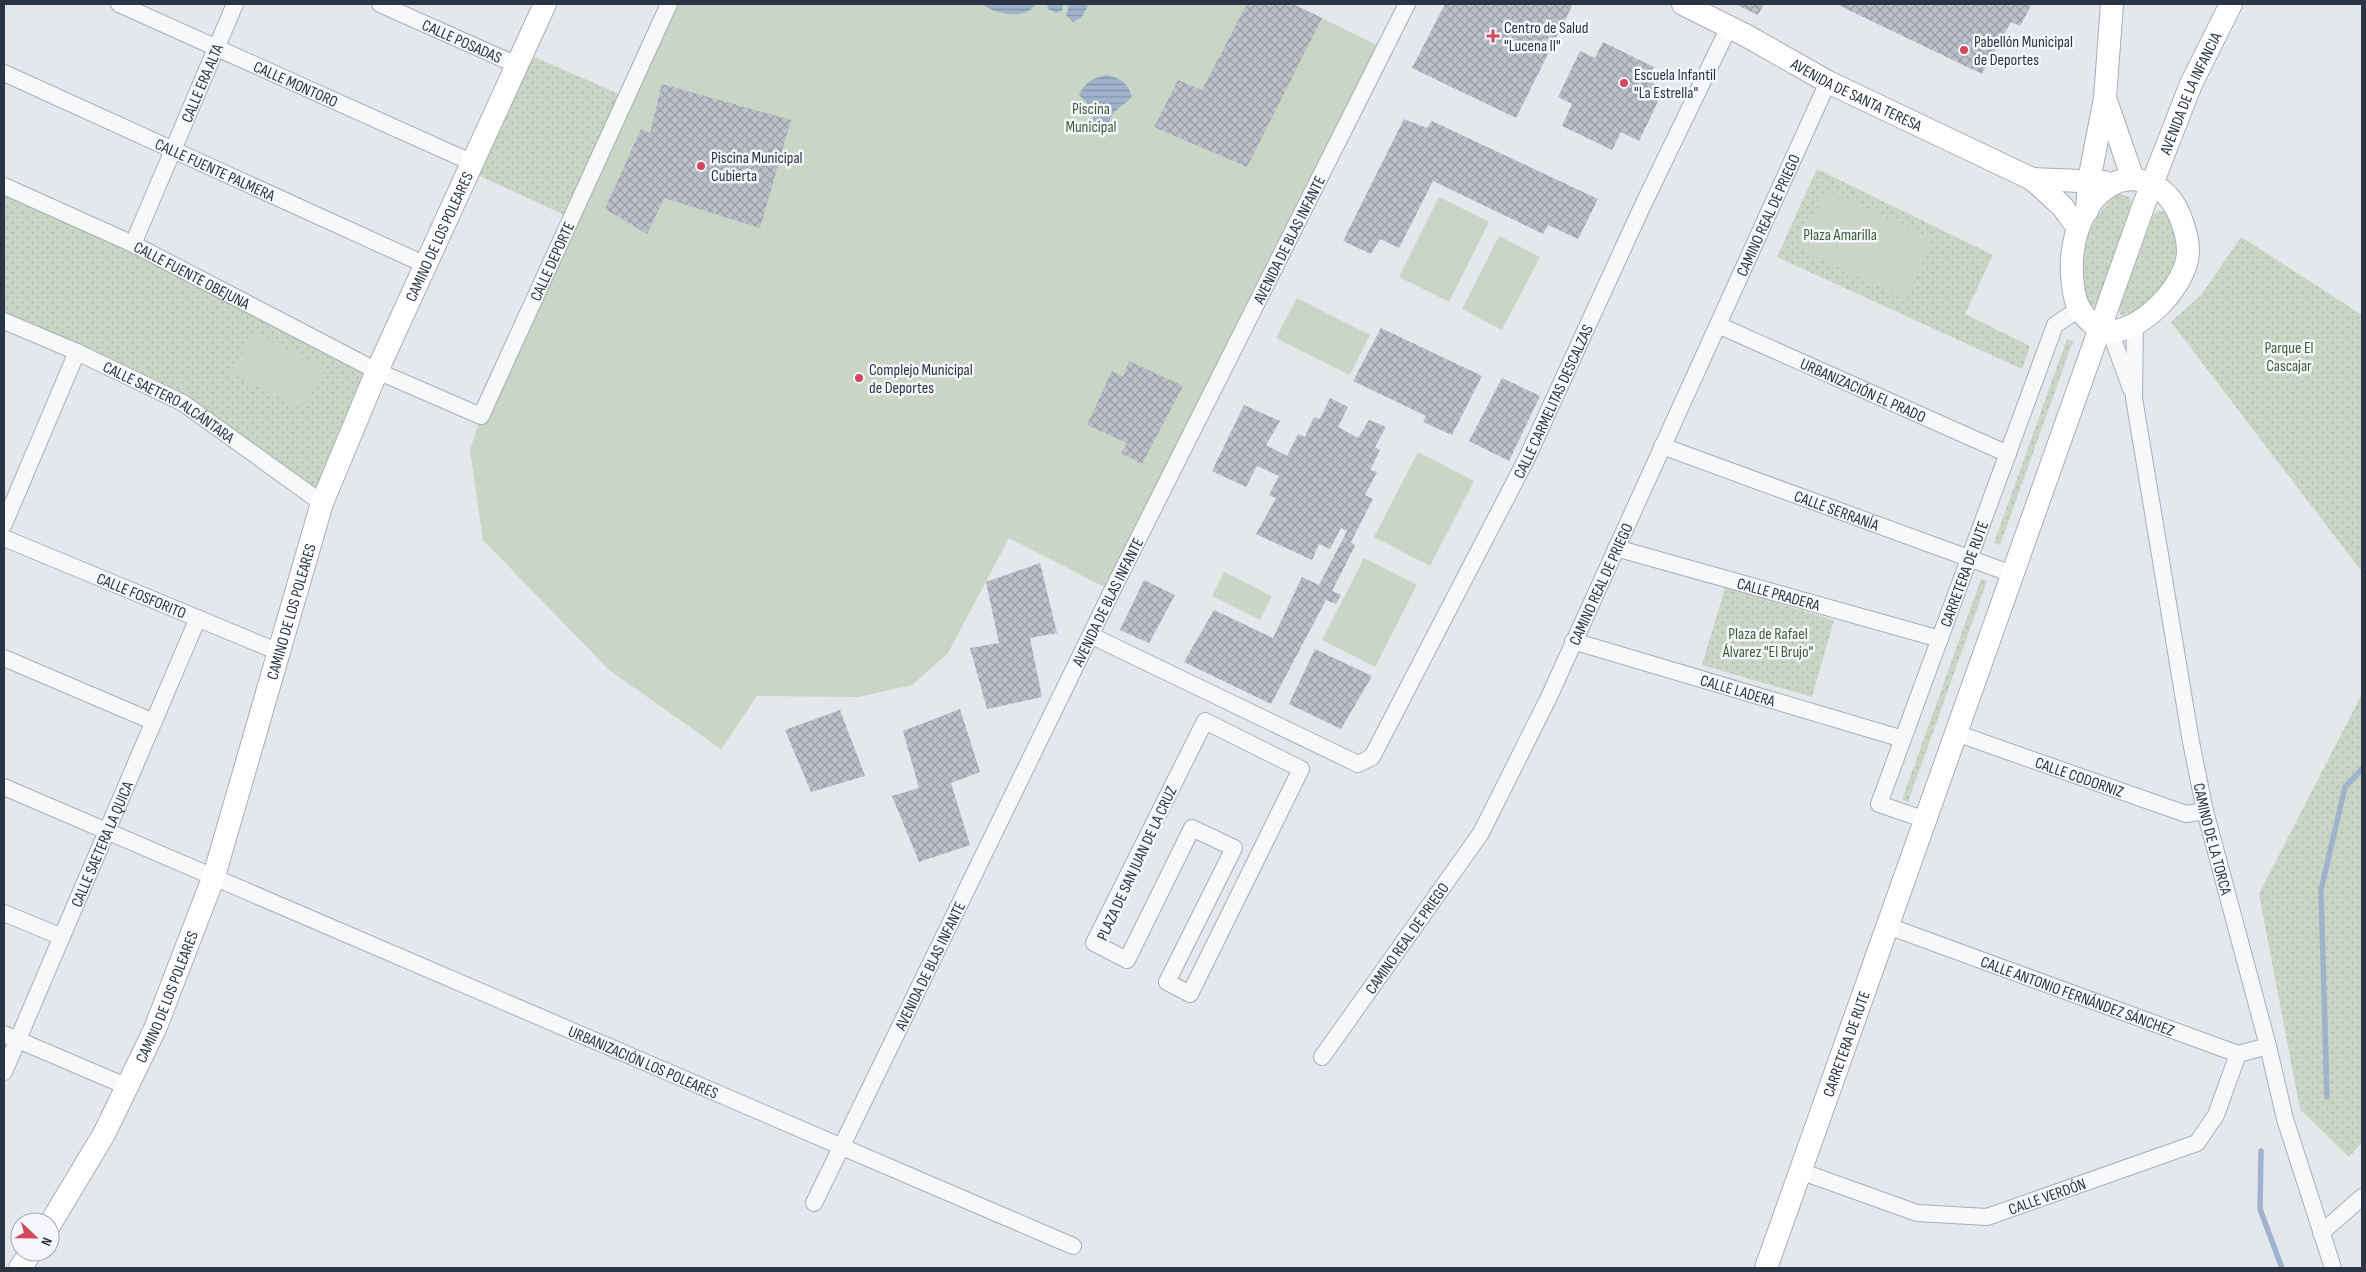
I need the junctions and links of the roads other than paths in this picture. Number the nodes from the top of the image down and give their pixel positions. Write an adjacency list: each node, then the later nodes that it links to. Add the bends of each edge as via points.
1 (119, 4): 11 (street, CALLE MONTORO)
2 (235, 4): 11 (street, CALLE ERA ALTA)
3 (380, 4): 12 (street, CALLE POSADAS)
4 (545, 4): 12 (street, CAMINO DE LOS POLEARES)
5 (668, 4): 31 (street, CALLE DEPORTE, via 481,416)
6 (1407, 4): 42 (street, AVENIDA DE BLAS INFANTE)
7 (1684, 4): 10 (street, AVENIDA DE SANTA TERESA)
8 (2112, 4): 15 (street)
9 (2231, 4): 20 (street, AVENIDA DE LA INFANCIA, via 2191,84)
10 (1729, 27): 14 (street, AVENIDA DE SANTA TERESA); 42 (street, CALLE CARMELITAS DESCALZAS, via 1526,460 1372,757 1358,764)
11 (217, 47): 16 (street, CALLE ERA ALTA); 17 (street, CALLE MONTORO)
12 (517, 65): 17 (street, CAMINO DE LOS POLEARES)
13 (4, 73): 16 (street, CALLE FUENTE PALMERA)
14 (1828, 82): 18 (street, AVENIDA DE SANTA TERESA); 28 (street, CAMINO REAL DE PRIEGO)
15 (2105, 98): 19 (street); 20 (street)
16 (173, 150): 23 (street, CALLE ERA ALTA); 24 (street, CALLE FUENTE PALMERA)
17 (472, 163): 24 (street, CAMINO DE LOS POLEARES)
18 (2032, 180): 19 (street, AVENIDA DE SANTA TERESA); 22 (street, AVENIDA DE SANTA TERESA)
19 (2089, 181): 20 (street, AVENIDA DE SANTA TERESA); 22 (street)
20 (2133, 182): 22 (street, via 2101,193); 27 (street, via 2172,199 2186,233 2188,252 2178,284 2151,313); 29 (street, AVENIDA DE LA INFANCIA)
21 (4, 186): 23 (street, CALLE FUENTE OBEJUNA)
22 (2083, 219): 25 (street, via 2073,242 2071,261)
23 (134, 244): 31 (street, CALLE FUENTE OBEJUNA)
24 (426, 265): 31 (street, CAMINO DE LOS POLEARES)
25 (2079, 309): 29 (street, via 2086,319); 34 (street, CARRETERA DE RUTE, via 2056,325)
26 (4, 321): 30 (street, CALLE SAETERO ALCÁNTARA)
27 (2135, 322): 29 (street); 32 (street, CAMINO DE LA TORCA)
28 (1718, 325): 33 (street, CAMINO REAL DE PRIEGO); 34 (street, URBANIZACIÓN EL PRADO)
29 (2105, 329): 32 (street, CAMINO DE LA TORCA); 40 (street, CARRETERA DE RUTE)
30 (77, 352): 35 (street, CALLE SAETERO ALCÁNTARA, via 183,403); 36 (street)
31 (377, 371): 35 (street, CAMINO DE LOS POLEARES)
32 (2134, 398): 52 (street, CAMINO DE LA TORCA)
33 (1662, 446): 38 (street, CAMINO REAL DE PRIEGO); 39 (street, CALLE SERRANÍA)
34 (2008, 454): 39 (street, CARRETERA DE RUTE)
35 (322, 503): 45 (street, CAMINO DE LOS POLEARES)
36 (4, 524)
37 (4, 538): 41 (street, CALLE FOSFORITO)
38 (1616, 548): 43 (street, CALLE PRADERA); 44 (street, CAMINO REAL DE PRIEGO)
39 (1969, 560): 40 (street, CALLE SERRANÍA); 43 (street, CARRETERA DE RUTE)
40 (2012, 574): 48 (street, CARRETERA DE RUTE)
41 (198, 618): 45 (street, CALLE FOSFORITO); 47 (street, CALLE SAETERA LA QUICA)
42 (1092, 636): 65 (street, AVENIDA DE BLAS INFANTE)
43 (1940, 639): 49 (street, CARRETERA DE RUTE)
44 (1573, 641): 49 (street, CALLE LADERA); 62 (street, CAMINO REAL DE PRIEGO, via 1550,697 1481,833)
45 (279, 652): 55 (street, CAMINO DE LOS POLEARES)
46 (4, 658): 47 (street)
47 (154, 722): 54 (street, CALLE SAETERA LA QUICA)
48 (1956, 734): 52 (street, CALLE CODORNIZ, via 2186,814); 53 (street, CARRETERA DE RUTE)
49 (1903, 739): 53 (street, CARRETERA DE RUTE, via 1879,804)
50 (1301, 769): 50 (street, PLAZA DE SAN JUAN DE LA CRUZ, via 1190,994 1167,982 1234,848 1192,828 1126,960 1094,943 1205,721)
51 (4, 787): 54 (street, URBANIZACIÓN LOS POLEARES)
52 (2205, 811): 60 (street, CAMINO DE LA TORCA)
53 (1926, 820): 57 (street, CARRETERA DE RUTE)
54 (106, 832): 55 (street, URBANIZACIÓN LOS POLEARES); 58 (street, CALLE SAETERA LA QUICA)
55 (214, 876): 64 (street, CAMINO DE LOS POLEARES, via 155,1028); 65 (street, URBANIZACIÓN LOS POLEARES)
56 (4, 913): 58 (street)
57 (1888, 926): 61 (street, CALLE ANTONIO FERNÁNDEZ SÁNCHEZ); 66 (street, CARRETERA DE RUTE)
58 (62, 937): 59 (street, CALLE SAETERA LA QUICA)
59 (10, 1037): 63 (street, CALLE SAETERA LA QUICA); 64 (street)
60 (2268, 1046): 61 (street); 70 (street, CAMINO DE LA TORCA, via 2285,1119)
61 (2238, 1054): 66 (street, CALLE VERDÓN, via 2216,1115 2197,1143 1987,1217 1917,1214)
62 (1322, 1057)
63 (4, 1072)
64 (128, 1086): 69 (street, CAMINO DE LOS POLEARES, via 104,1134)
65 (841, 1146): 68 (street, AVENIDA DE BLAS INFANTE); 71 (street, URBANIZACIÓN LOS POLEARES)
66 (1800, 1171): 72 (street, CARRETERA DE RUTE)
67 (2362, 1196): 70 (street)
68 (814, 1203)
69 (57, 1212)
70 (2321, 1233): 73 (street, CAMINO DE LA TORCA)
71 (1073, 1246)
72 (1766, 1268)
73 (2333, 1268)

